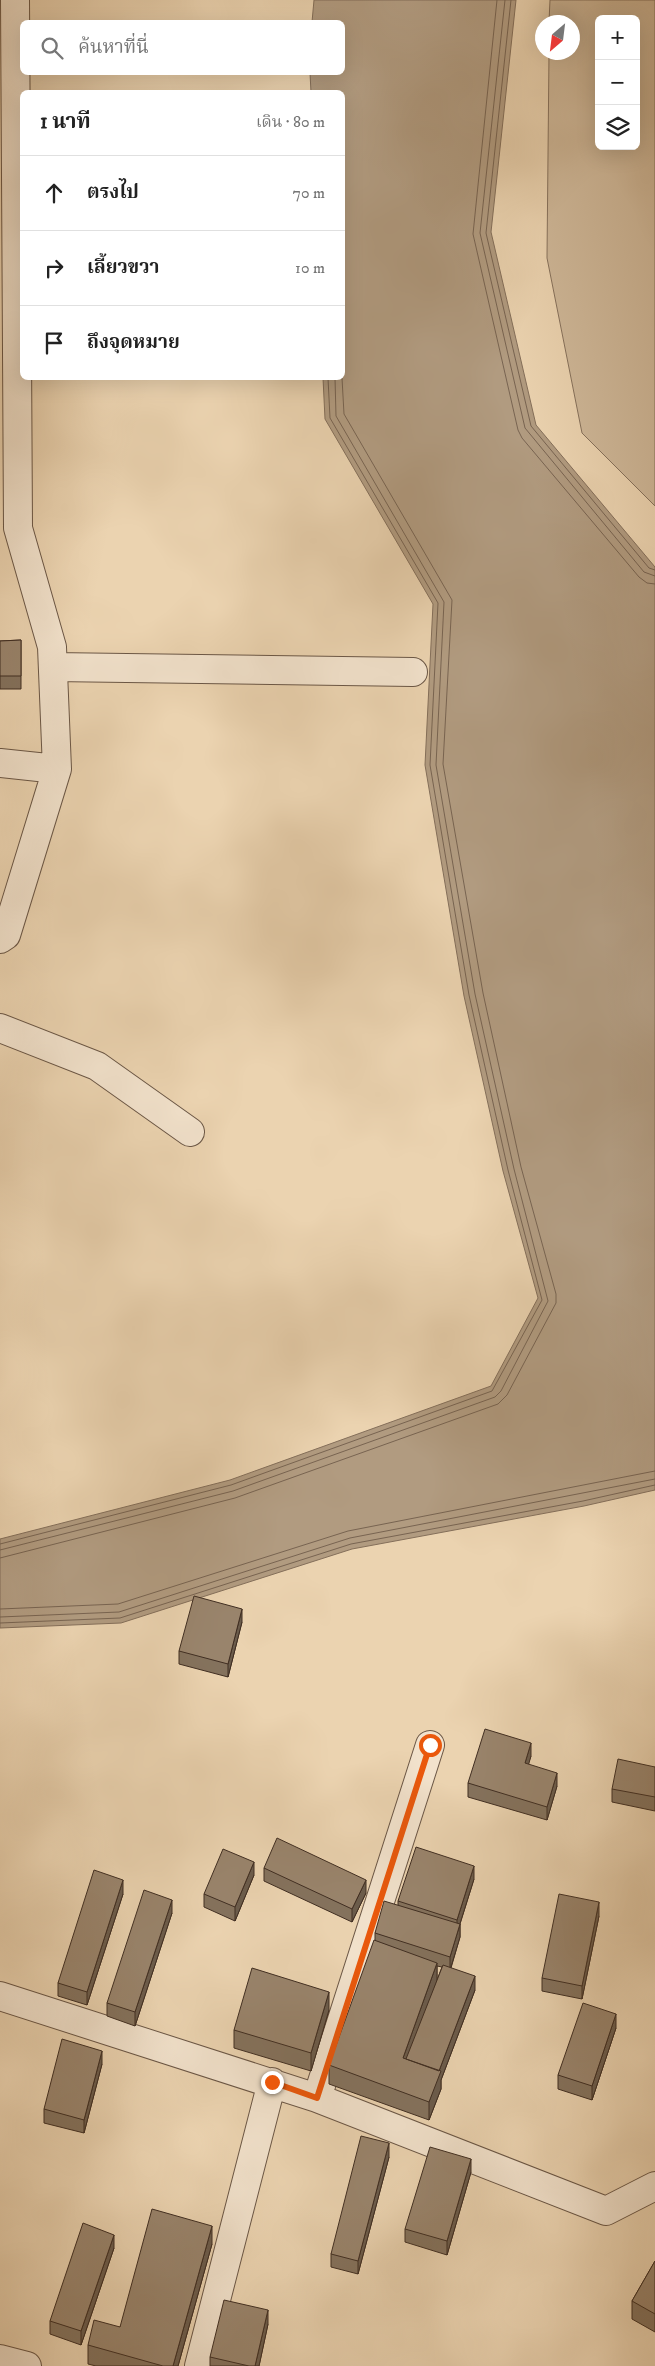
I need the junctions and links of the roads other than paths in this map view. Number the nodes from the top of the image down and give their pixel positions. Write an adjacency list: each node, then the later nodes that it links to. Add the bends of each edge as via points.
1 (15, 0): 2 (street)
2 (9, 528): 3 (street, via 52,646)
3 (53, 667): 4 (street); 6 (street)
4 (414, 672)
5 (0, 763): 6 (street)
6 (57, 769): 7 (street, via 6,935)
7 (0, 939)
8 (0, 1028): 9 (street, via 97,1066)
9 (190, 1132)
10 (430, 1745): 13 (street)
11 (0, 1996): 12 (street)
12 (272, 2082): 13 (street); 17 (street)
13 (317, 2098): 14 (street, via 606,2211)
14 (655, 2186)
15 (0, 2359): 16 (street)
16 (27, 2366)
17 (199, 2366)

